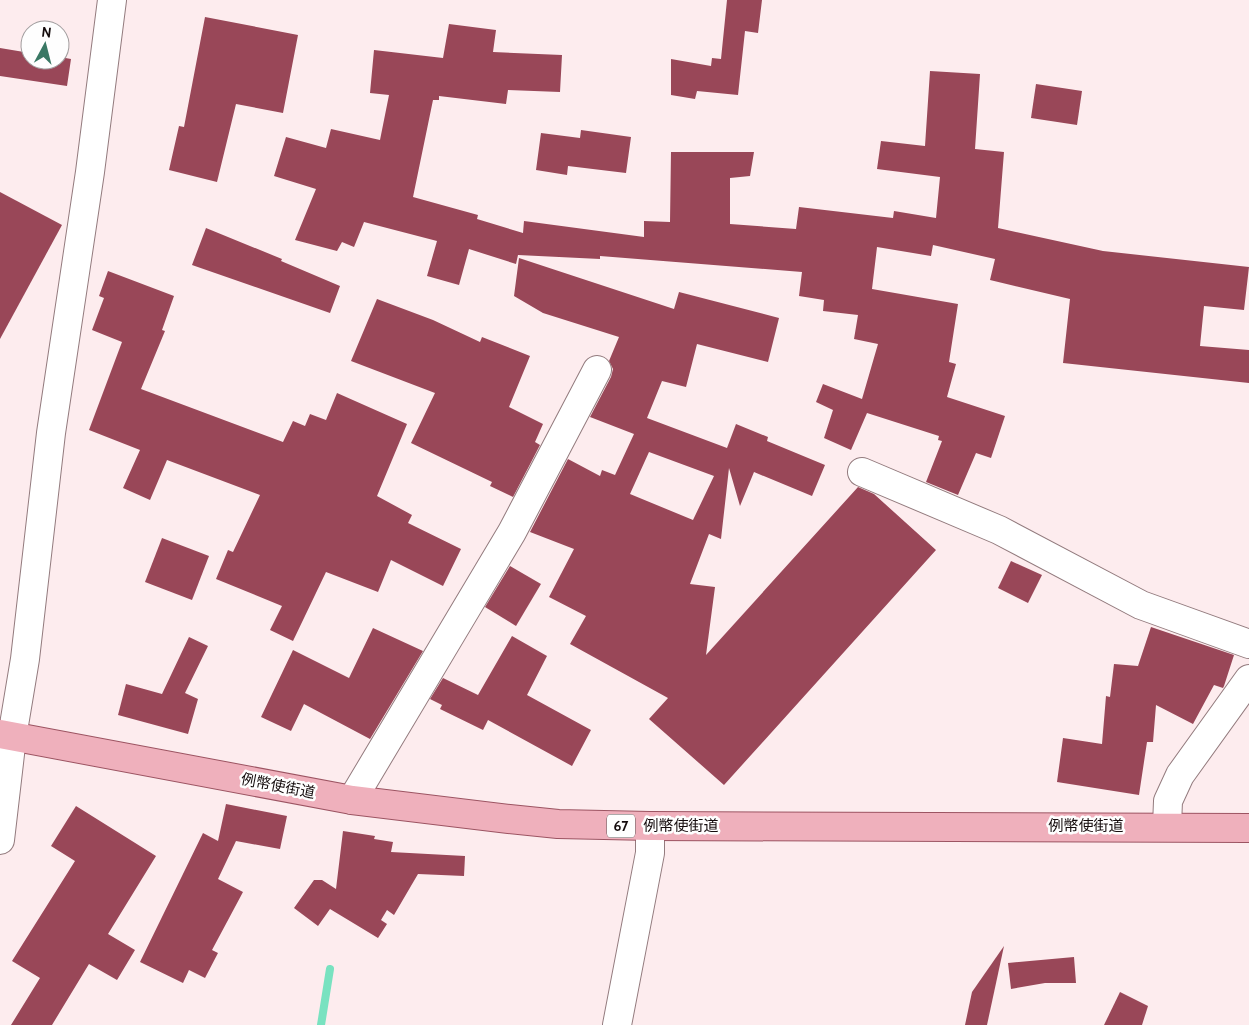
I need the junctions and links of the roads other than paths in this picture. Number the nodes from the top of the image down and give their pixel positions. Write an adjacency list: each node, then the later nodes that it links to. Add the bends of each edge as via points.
1 (112, 0): 6 (street, via 51,433 25,659)
2 (597, 370): 7 (street, via 512,532)
3 (862, 472): 4 (street, via 999,530 1141,605)
4 (1249, 644)
5 (1249, 678): 9 (street, via 1180,775 1168,801)
6 (6, 735): 7 (main road, 例幣使街道 / 67); 11 (street)
7 (352, 800): 8 (main road, 例幣使街道 / 67, via 528,821)
8 (650, 826): 9 (main road, 例幣使街道 / 67); 12 (street, via 650,853)
9 (1167, 826): 10 (main road, 例幣使街道 / 67)
10 (1249, 828)
11 (0, 840)
12 (617, 1025)

